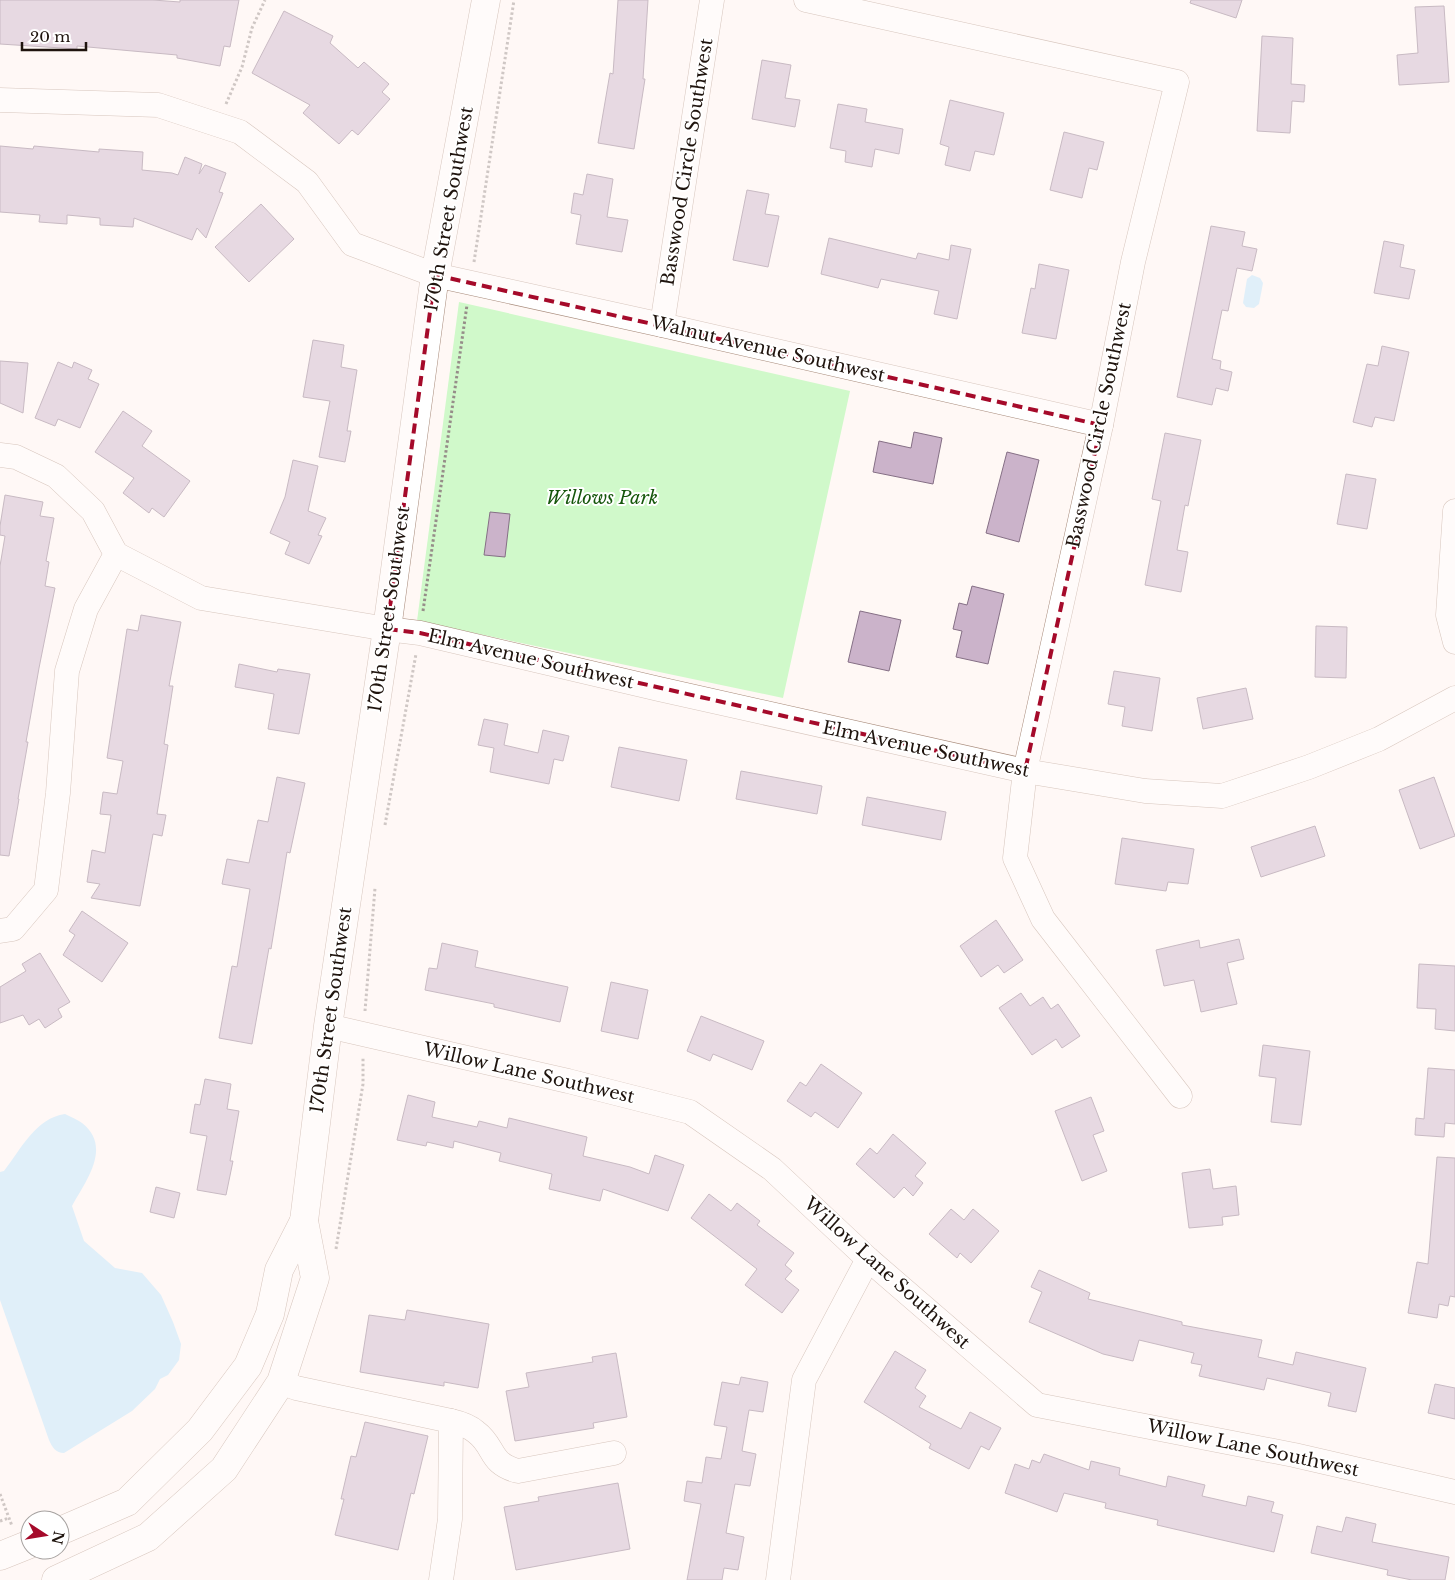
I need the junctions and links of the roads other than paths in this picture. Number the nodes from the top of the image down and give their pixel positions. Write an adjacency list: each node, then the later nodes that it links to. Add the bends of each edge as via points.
1 (486, 0): 5 (street, 170th Street Southwest)
2 (712, 0): 6 (street, Basswood Circle Southwest)
3 (806, 0): 7 (street, Basswood Circle Southwest, via 1176,82 1133,262)
4 (0, 100): 5 (street, Walnut Avenue Southwest, via 158,105 240,132 306,182 352,244)
5 (435, 275): 6 (street, Walnut Avenue Southwest); 11 (street, 170th Street Southwest)
6 (662, 325): 7 (street, Walnut Avenue Southwest)
7 (1101, 425): 14 (street, Basswood Circle Southwest)
8 (0, 455): 10 (street, via 16,457 56,476 93,511)
9 (1455, 511): 12 (street, via 1448,615)
10 (116, 554): 11 (street, Elm Avenue Southwest, via 201,598); 15 (street, via 86,608 67,672 58,793 46,890 12,929)
11 (386, 629): 14 (street, Elm Avenue Southwest, via 420,633); 16 (street, 170th Street Southwest)
12 (1455, 642)
13 (1455, 698): 14 (street, Elm Avenue Southwest, via 1379,739 1222,796 1145,791)
14 (1025, 771): 17 (street, Basswood Circle Southwest, via 1015,858 1043,920)
15 (0, 931)
16 (328, 1026): 18 (street, 170th Street Southwest); 19 (street, Willow Lane Southwest, via 690,1112 772,1169)
17 (1180, 1096)
18 (304, 1221): 20 (street, 170th Street Southwest, via 315,1278); 24 (street, 170th Street Southwest, via 279,1270 270,1314 248,1366 200,1430 127,1502)
19 (868, 1259): 23 (street, Willow Lane Southwest, via 1038,1405 1294,1455); 29 (street, via 804,1380)
20 (281, 1382): 21 (street); 27 (street, 170th Street Southwest, via 224,1469 155,1531)
21 (451, 1421): 22 (street, via 478,1432 505,1468 518,1471); 28 (street, via 450,1519)
22 (614, 1453)
23 (1455, 1492)
24 (70, 1527)
25 (20, 1548): 26 (street)
26 (0, 1556)
27 (56, 1580)
28 (441, 1580)
29 (778, 1580)

